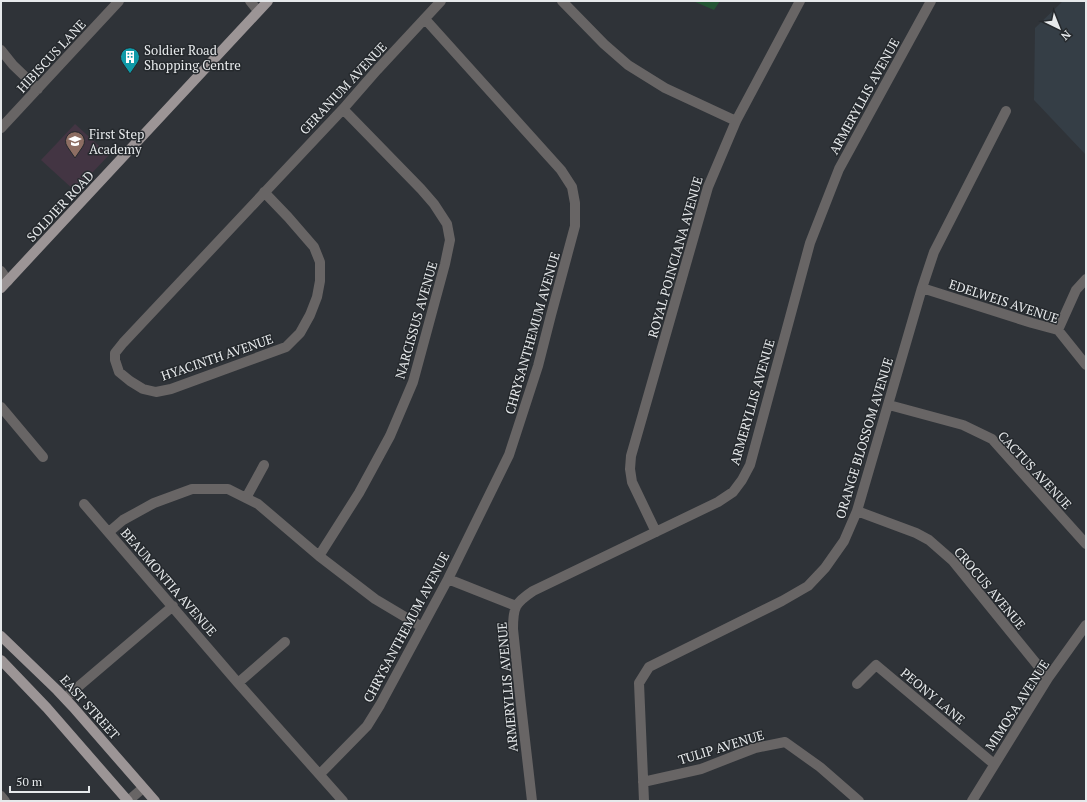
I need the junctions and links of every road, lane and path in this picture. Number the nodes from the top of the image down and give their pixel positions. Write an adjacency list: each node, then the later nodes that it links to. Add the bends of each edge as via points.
1 (250, 1): 8 (street)
2 (268, 1): 8 (main road, SOLDIER ROAD)
3 (441, 1): 9 (street, GERANIUM AVENUE)
4 (562, 1): 14 (street, via 628,65 664,88)
5 (800, 1): 14 (street, ROYAL POINCIANA AVENUE)
6 (931, 1): 31 (street, ARMERYLLIS AVENUE, via 839,169 810,243 750,465 733,492)
7 (113, 3): 11 (street, HIBISCUS LANE)
8 (258, 11): 19 (main road, SOLDIER ROAD)
9 (425, 19): 12 (street, GERANIUM AVENUE); 34 (street, CHRYSANTHEMUM AVENUE, via 561,170 572,187 576,203 575,226 538,366 509,455)
10 (1, 50): 11 (street)
11 (38, 89): 15 (street, HIBISCUS LANE)
12 (343, 109): 16 (street, GERANIUM AVENUE); 33 (street, NARCISSUS AVENUE, via 434,204 447,224 450,240 413,382 390,436 360,493)
13 (1006, 111): 20 (street, ORANGE BLOSSOM AVENUE, via 934,252)
14 (736, 121): 31 (street, ROYAL POINCIANA AVENUE, via 708,187 632,456 632,482)
15 (1, 128)
16 (264, 192): 16 (street, HYACINTH AVENUE, via 314,247 320,262 317,297 300,333 286,347 171,389 156,392 143,389 130,381 119,372 115,353)
17 (1, 271): 19 (street)
18 (1086, 279): 21 (street, via 1076,290)
19 (5, 285)
20 (922, 288): 21 (street, EDELWEIS AVENUE); 23 (street, ORANGE BLOSSOM AVENUE)
21 (1058, 330): 22 (street, EDELWEIS AVENUE)
22 (1086, 365)
23 (889, 405): 29 (street, ORANGE BLOSSOM AVENUE); 32 (street, CACTUS AVENUE, via 963,425 992,439)
24 (1, 407): 25 (street)
25 (43, 457)
26 (264, 465): 27 (street)
27 (246, 498): 30 (street, BEAUMONTIA AVENUE, via 228,489 192,489 154,502 123,520); 33 (street, BEAUMONTIA AVENUE, via 258,504)
28 (84, 504): 30 (street)
29 (857, 511): 42 (street, CROCUS AVENUE, via 929,540 953,561); 48 (street, ORANGE BLOSSOM AVENUE, via 844,542 808,586 649,667 639,683)
30 (109, 532): 35 (street, BEAUMONTIA AVENUE)
31 (656, 532): 36 (street, ARMERYLLIS AVENUE, via 533,591 522,598)
32 (1086, 544)
33 (319, 556): 38 (street, BEAUMONTIA AVENUE, via 375,599)
34 (448, 579): 36 (street); 38 (street, CHRYSANTHEMUM AVENUE)
35 (173, 606): 43 (street, BEAUMONTIA AVENUE); 45 (street)
36 (516, 606): 55 (street, ARMERYLLIS AVENUE, via 513,629)
37 (1086, 625): 42 (street, MIMOSA AVENUE)
38 (422, 627): 47 (street, CHRYSANTHEMUM AVENUE, via 367,726)
39 (1, 636): 45 (main road, EAST STREET)
40 (285, 642): 43 (street)
41 (1, 660): 52 (main road)
42 (1048, 678): 46 (street, MIMOSA AVENUE)
43 (238, 683): 47 (street, BEAUMONTIA AVENUE)
44 (857, 684): 46 (street, PEONY LANE, via 876,665)
45 (65, 698): 49 (main road, EAST STREET)
46 (994, 764): 58 (street, MIMOSA AVENUE)
47 (320, 774): 54 (street, BEAUMONTIA AVENUE)
48 (643, 782): 56 (street, ORANGE BLOSSOM AVENUE); 57 (street, TULIP AVENUE, via 701,768 755,748 785,742 820,766)
49 (143, 788): 52 (street); 53 (main road, EAST STREET)
50 (1, 796): 51 (street)
51 (5, 801)
52 (128, 801)
53 (155, 801)
54 (343, 801)
55 (532, 801)
56 (644, 801)
57 (859, 801)
58 (972, 801)

